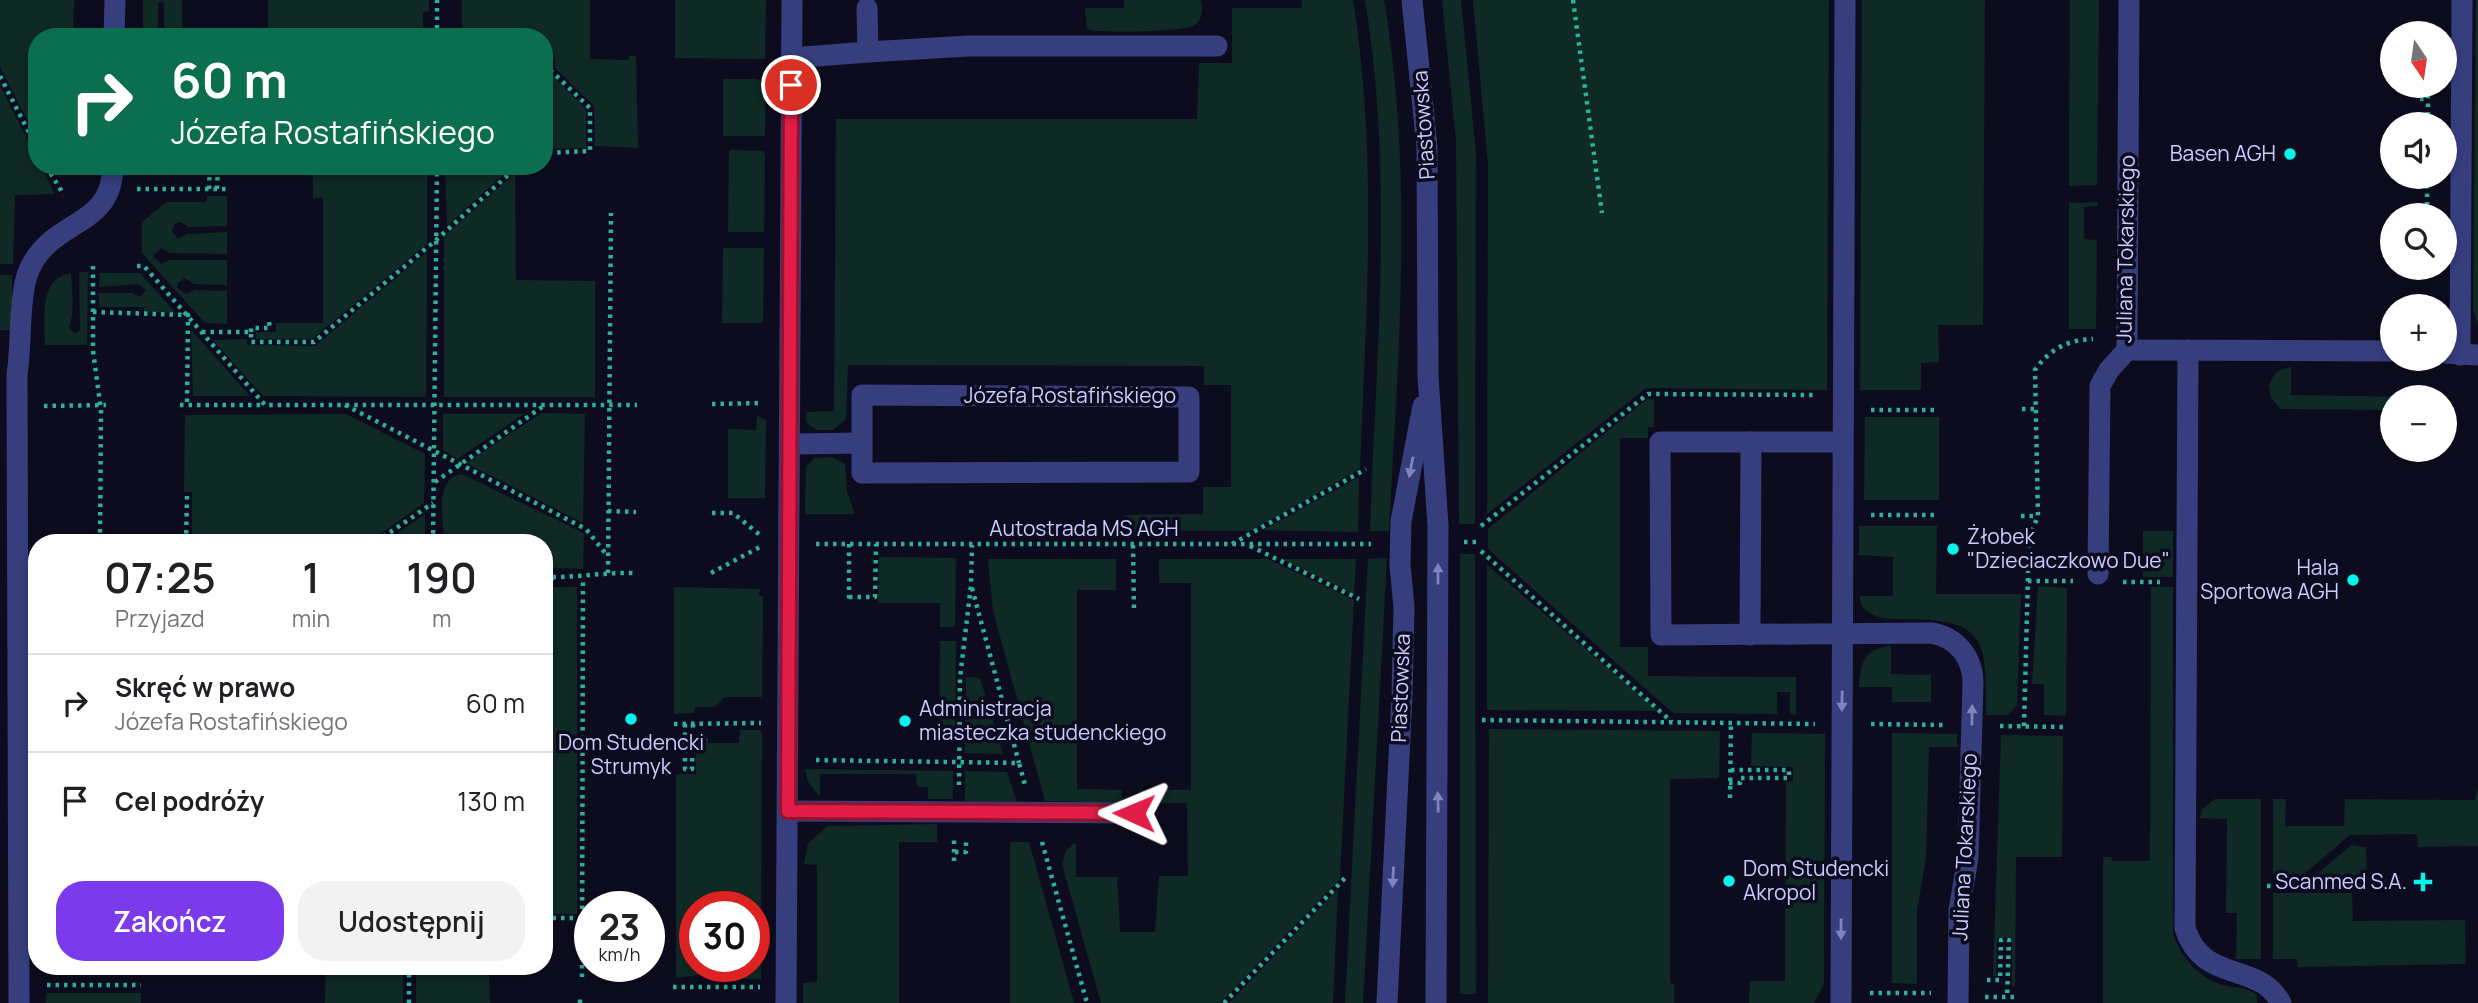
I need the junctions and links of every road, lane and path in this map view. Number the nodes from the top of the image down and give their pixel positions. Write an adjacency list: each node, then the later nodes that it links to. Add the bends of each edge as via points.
1 (115, 0): 10 (street)
2 (437, 0): 11 (path)
3 (792, 0): 14 (street)
4 (1412, 0): 48 (street, Piastowska, via 1427,159)
5 (1573, 0): 34 (path)
6 (1845, 0): 66 (street)
7 (2129, 0): 45 (street, Juliana Tokarskiego)
8 (2462, 0): 47 (street)
9 (867, 8): 13 (street)
10 (114, 28)
11 (437, 28)
12 (1217, 46): 13 (street, via 968,46)
13 (868, 52): 14 (street)
14 (791, 58): 68 (street)
15 (553, 73): 21 (path, via 590,108 590,151)
16 (0, 76): 20 (path)
17 (2420, 99): 18 (path)
18 (2428, 99): 19 (path)
19 (2428, 112)
20 (28, 130)
21 (553, 153)
22 (52, 175): 32 (path)
23 (113, 175): 152 (street, via 108,199 46,245 23,288 17,374)
24 (210, 175): 29 (path)
25 (218, 175): 30 (path)
26 (437, 175): 35 (path)
27 (507, 175): 35 (path)
28 (136, 188): 29 (path)
29 (209, 189): 30 (path)
30 (217, 189): 31 (path)
31 (227, 189)
32 (64, 195)
33 (611, 213): 50 (path)
34 (1602, 213)
35 (435, 241): 42 (path, via 314,342 251,342); 57 (path)
36 (93, 266): 38 (path)
37 (137, 266): 39 (path, via 144,266)
38 (93, 312): 39 (path); 52 (path, via 93,351)
39 (188, 315): 41 (path); 54 (path)
40 (269, 322): 42 (path, via 270,328 251,328)
41 (201, 332): 42 (path); 55 (path)
42 (251, 332)
43 (2093, 339): 62 (path, via 2070,342 2043,359 2035,370)
44 (2188, 350): 45 (street); 46 (street); 160 (street, via 2185,929 2196,951 2210,964 2258,980 2271,988)
45 (2127, 351): 99 (street, Juliana Tokarskiego, via 2100,386)
46 (2380, 351)
47 (2461, 354)
48 (1428, 376): 158 (street, Piastowska, one-way to 158, via 1401,521 1402,695); 159 (street, Piastowska, one-way to 48, via 1438,525)
49 (770, 402): 51 (path)
50 (611, 404): 58 (path); 60 (path); 75 (path)
51 (712, 404)
52 (104, 405): 59 (path); 82 (path)
53 (180, 405): 54 (path)
54 (187, 405): 55 (path)
55 (265, 405): 56 (path)
56 (345, 405): 57 (path); 69 (path, via 426,445)
57 (435, 405): 60 (path); 69 (path)
58 (637, 405)
59 (39, 406)
60 (545, 406): 70 (path)
61 (2022, 409): 62 (path)
62 (2036, 409): 81 (path)
63 (1860, 410): 64 (path)
64 (1939, 410)
65 (1751, 442): 66 (street, Juliana Tokarskiego); 106 (street); 106 (street, Juliana Tokarskiego, via 1660,442 1661,635)
66 (1842, 442): 78 (street)
67 (862, 443): 67 (street, Józefa Rostafińskiego, via 862,473 1189,472 1189,397 862,395); 68 (street)
68 (791, 444): 128 (street)
69 (435, 454): 70 (path); 72 (path)
70 (456, 464): 72 (path); 95 (path, via 586,529)
71 (1366, 469): 91 (path)
72 (434, 482): 74 (path)
73 (187, 496): 83 (path)
74 (433, 502): 84 (path); 85 (path)
75 (608, 511): 76 (path); 95 (path)
76 (636, 512)
77 (712, 513): 98 (path, via 733,513 769,542)
78 (1842, 515): 79 (path); 105 (street)
79 (1937, 515)
80 (2021, 516): 81 (path)
81 (2038, 516): 118 (path, via 2029,538)
82 (100, 534)
83 (186, 534)
84 (387, 534)
85 (433, 534)
86 (805, 542): 87 (path, Autostrada MS AGH)
87 (849, 544): 88 (path, Autostrada MS AGH); 88 (path, via 849,600 875,597)
88 (876, 544): 89 (path, Autostrada MS AGH)
89 (972, 545): 90 (path, Autostrada MS AGH); 102 (path)
90 (1133, 545): 91 (path, Autostrada MS AGH); 104 (path)
91 (1230, 545): 92 (path, Autostrada MS AGH)
92 (1247, 545): 93 (path, Autostrada MS AGH); 103 (path)
93 (1363, 545)
94 (1481, 551): 108 (path)
95 (607, 555): 96 (path)
96 (608, 573): 97 (path); 101 (path)
97 (635, 573)
98 (711, 573)
99 (2098, 574)
100 (554, 578): 101 (path)
101 (583, 578): 138 (path)
102 (971, 585): 121 (path, via 960,678); 122 (path)
103 (1359, 599)
104 (1134, 609)
105 (1843, 633): 106 (street, Juliana Tokarskiego); 150 (street, one-way to 150); 151 (street, Juliana Tokarskiego, one-way to 105, via 1959,911 1969,858 1970,664 1957,645 1937,634)
106 (1750, 635)
107 (1482, 720): 108 (path)
108 (1672, 722): 109 (path)
109 (1731, 722): 114 (path); 123 (path)
110 (769, 723): 113 (path)
111 (674, 724): 112 (path)
112 (685, 724): 113 (path); 113 (path, via 685,769 692,769)
113 (692, 724)
114 (1827, 724)
115 (1858, 724): 116 (path)
116 (1946, 725)
117 (1993, 726): 118 (path)
118 (2024, 726): 119 (path)
119 (2066, 727)
120 (804, 760): 121 (path)
121 (960, 762): 122 (path); 125 (path)
122 (1019, 763): 126 (path)
123 (1730, 770): 124 (path); 124 (path, via 1789,770 1789,778 1740,778 1740,783)
124 (1729, 783): 127 (path)
125 (959, 788)
126 (1027, 789)
127 (1730, 798)
128 (788, 811): 129 (street); 155 (street)
129 (1134, 813)
130 (966, 838): 133 (path, via 966,852)
131 (1041, 838): 156 (path)
132 (954, 839): 133 (path)
133 (955, 852): 134 (path)
134 (954, 860)
135 (1345, 878): 157 (path)
136 (2369, 885): 137 (path)
137 (2267, 886)
138 (582, 891)
139 (553, 918): 140 (path)
140 (574, 918)
141 (409, 975): 153 (path)
142 (1983, 980): 148 (path, via 2000,981 2001,940 2009,940)
143 (40, 985): 144 (path)
144 (141, 985)
145 (673, 987): 146 (path)
146 (768, 987)
147 (580, 996): 154 (path)
148 (2007, 997): 149 (path); 151 (path)
149 (2018, 997)
150 (1841, 998): 151 (path)
151 (1958, 998)
152 (19, 1003)
153 (409, 1003)
154 (580, 1003)
155 (786, 1003)
156 (1087, 1003)
157 (1224, 1003)
158 (1387, 1003)
159 (1436, 1003)
160 (2281, 1003)

